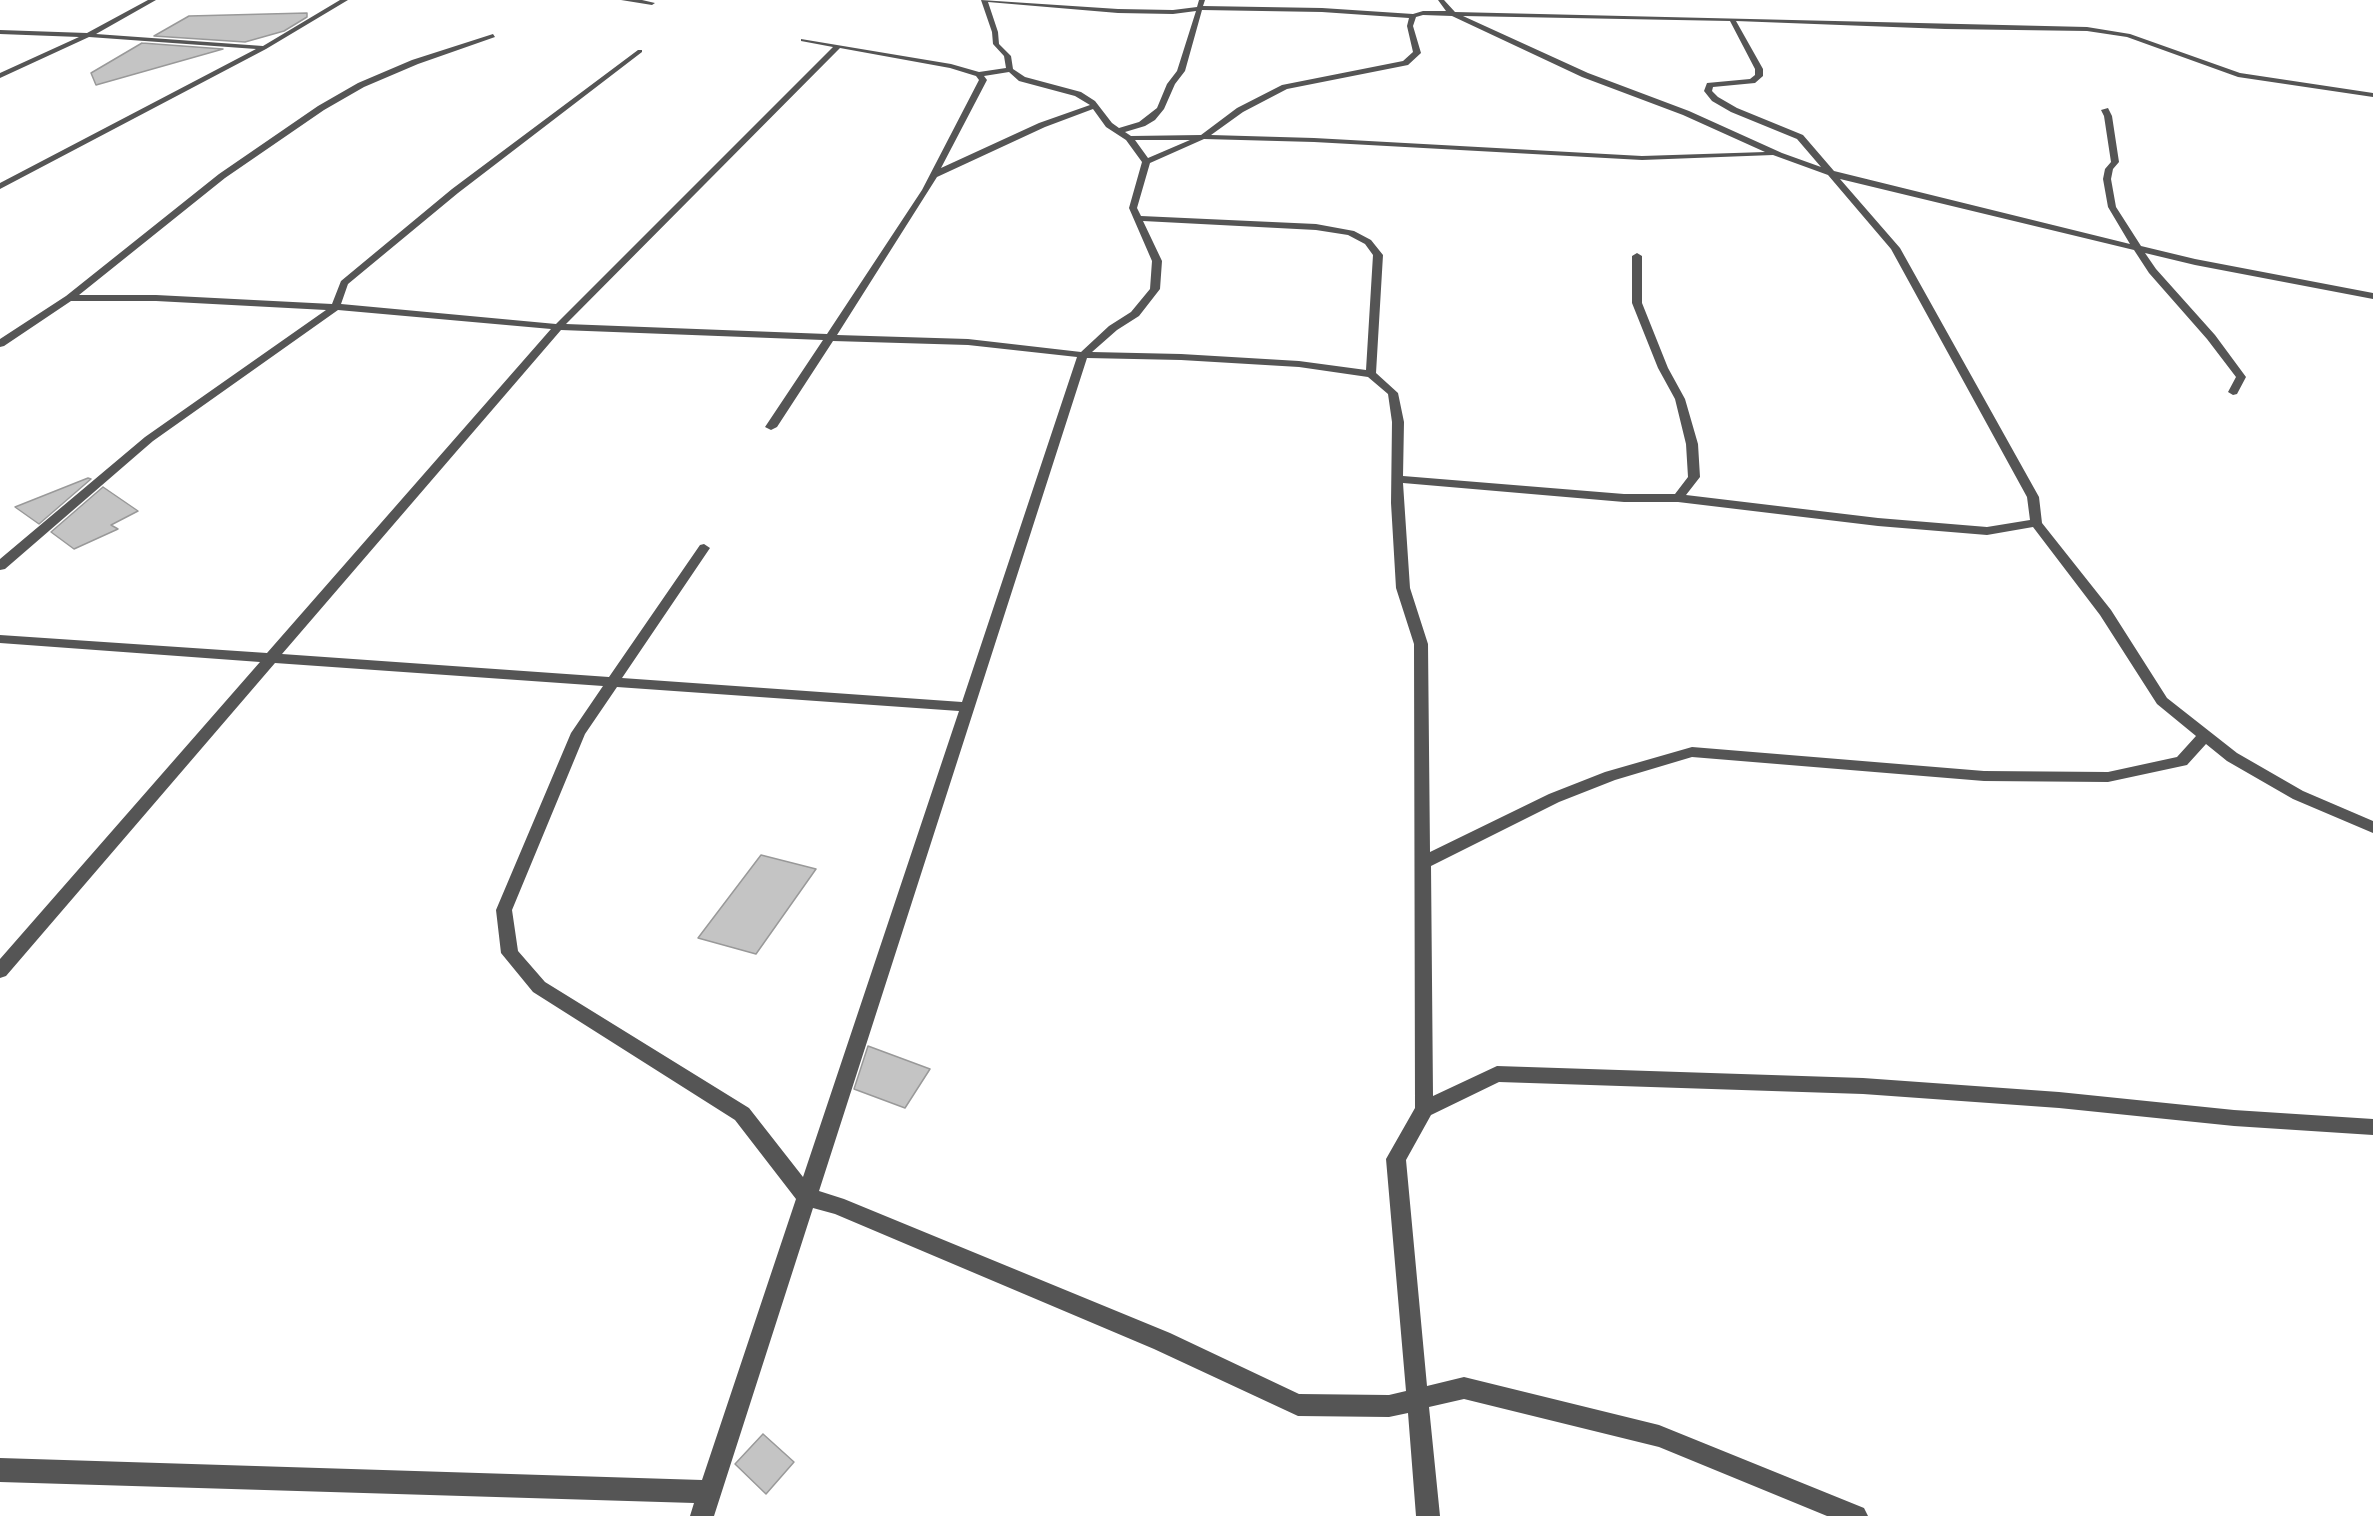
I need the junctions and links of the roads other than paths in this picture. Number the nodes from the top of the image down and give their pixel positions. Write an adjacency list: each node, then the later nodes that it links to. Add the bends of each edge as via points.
1 (153, 0): 12 (street)
2 (345, 0): 16 (street)
3 (624, 0): 6 (street)
4 (984, 0): 7 (street, via 1118,11 1173,12); 18 (street, via 996,44 1007,56)
5 (1441, 0): 8 (street)
6 (652, 3)
7 (1201, 4): 9 (street); 24 (street, via 1181,71 1160,109 1142,124)
8 (1450, 12): 9 (street); 10 (street); 27 (street, via 1585,75 1686,113)
9 (1413, 16): 25 (street, via 1410,26 1417,53 1405,63 1285,87 1240,110)
10 (1732, 19): 21 (street, via 2087,29 2127,35 2238,75); 29 (street, via 1760,76 1752,81 1710,85 1708,91 1734,110 1800,137)
11 (0, 32): 12 (street)
12 (88, 35): 16 (street); 20 (street)
13 (493, 36): 36 (street, via 415,62 321,108 222,176)
14 (803, 40): 15 (street)
15 (838, 46): 19 (street); 38 (street)
16 (264, 48): 31 (street)
17 (640, 51): 37 (street, via 455,191 344,283)
18 (1010, 70): 19 (street); 22 (street, via 1022,79 1078,94)
19 (979, 74): 30 (street, via 983,80)
20 (0, 76)
21 (2373, 95)
22 (1095, 106): 24 (street); 30 (street, via 1042,125)
23 (2105, 110): 33 (street, via 2115,162 2107,179 2112,207)
24 (1118, 131): 26 (street)
25 (1203, 137): 26 (street); 27 (street, via 1600,157); 28 (street)
26 (1129, 138): 28 (street)
27 (1776, 154): 29 (street)
28 (1146, 162): 32 (street, via 1133,208)
29 (1831, 174): 33 (street); 47 (street, via 1895,248 2033,497)
30 (934, 175): 39 (street)
31 (0, 186)
32 (1137, 218): 41 (street, via 1157,261 1155,290 1135,314 1113,327); 42 (street, via 1317,227 1351,233 1368,242 1378,255)
33 (2138, 249): 35 (street); 43 (street, via 2241,377)
34 (1637, 256): 46 (street, via 1637,303 1680,399 1692,444 1694,477)
35 (2373, 296)
36 (69, 298): 37 (street, via 156,298); 40 (street)
37 (335, 308): 38 (street); 49 (street, via 149,439)
38 (558, 327): 39 (street); 51 (street)
39 (829, 338): 41 (street, via 968,342); 44 (street)
40 (0, 344)
41 (1083, 355): 42 (street, via 1299,364); 53 (street)
42 (1371, 374): 45 (street, via 1393,393 1398,422)
43 (2233, 392)
44 (771, 427)
45 (1398, 479): 46 (street, via 1624,498); 56 (street, via 1403,588 1421,644)
46 (1678, 498): 47 (street, via 1987,531)
47 (2036, 522): 54 (street, via 2106,613 2162,701)
48 (704, 548): 52 (street)
49 (0, 566)
50 (0, 639): 51 (street)
51 (270, 657): 52 (street); 57 (street)
52 (613, 681): 53 (street); 60 (street, via 578,733 504,910 510,953 539,987 742,1114)
53 (967, 707): 60 (street)
54 (2205, 736): 55 (street, via 2232,757 2298,795); 56 (street, via 2182,761 2108,777 1984,776 1692,753 1610,776 1554,798)
55 (2373, 827)
56 (1422, 863): 58 (street)
57 (0, 971)
58 (1424, 1109): 59 (street, via 1497,1074 1863,1086); 61 (street, via 1395,1159)
59 (2373, 1126)
60 (807, 1197): 61 (street, via 837,1205 1151,1336 1298,1405 1389,1406); 63 (street)
61 (1417, 1399): 65 (street); 66 (street, via 1464,1388 1659,1436)
62 (0, 1470): 63 (street)
63 (710, 1492): 64 (street)
64 (702, 1516)
65 (1428, 1516)
66 (1857, 1516)

